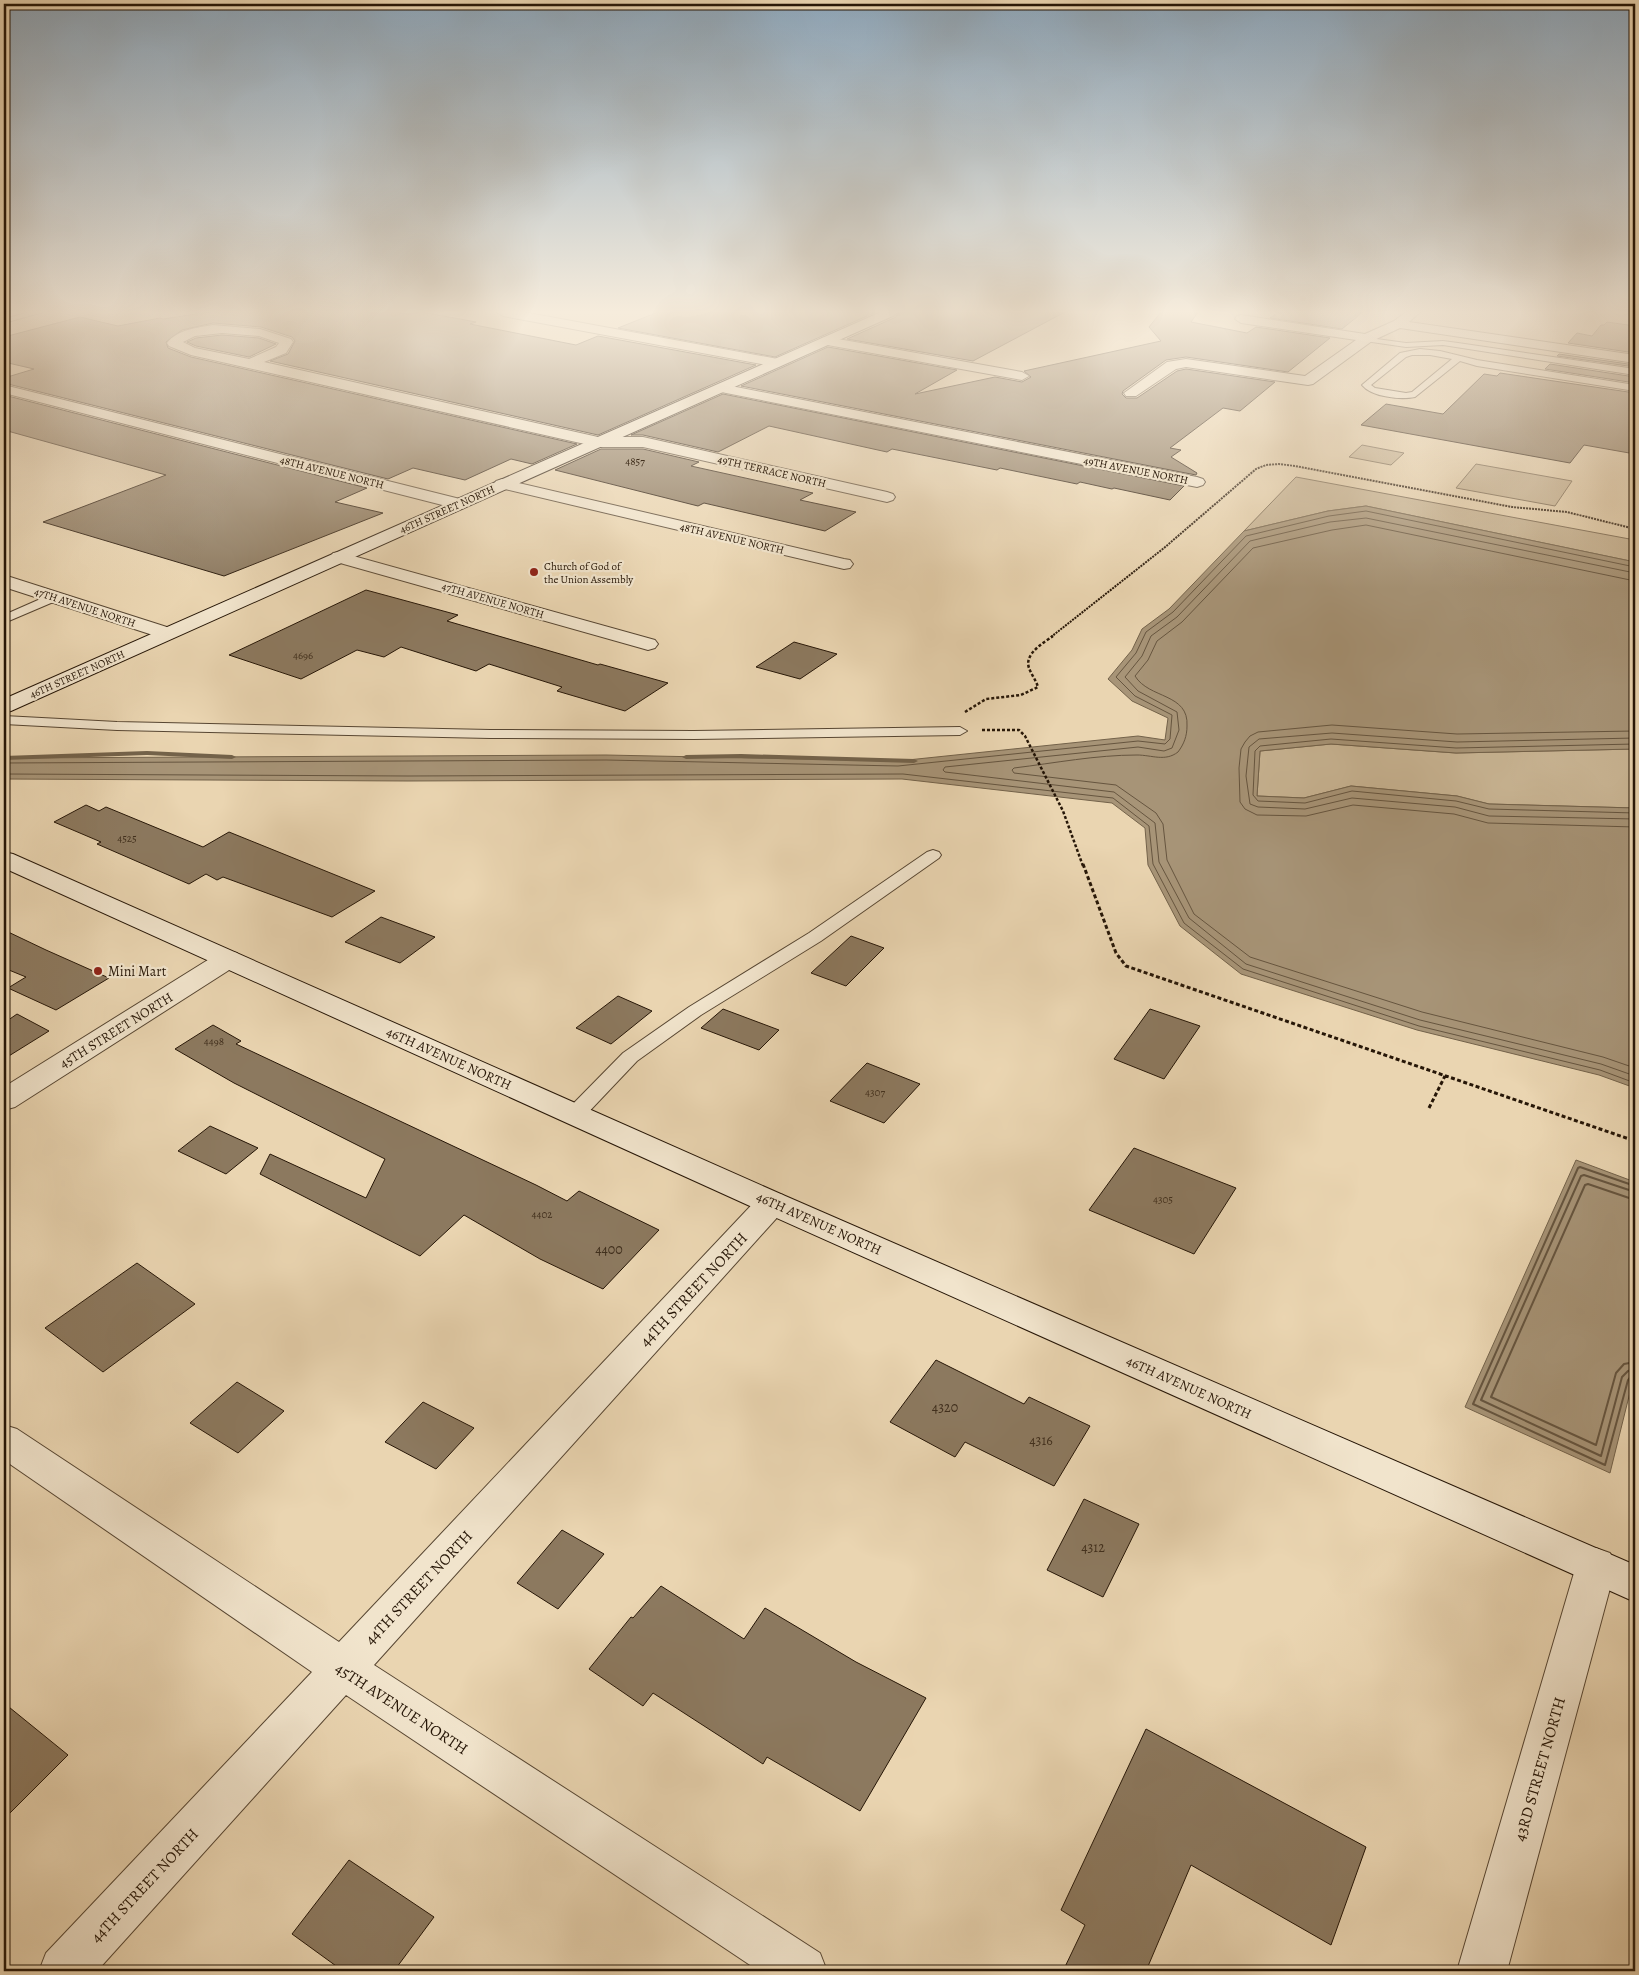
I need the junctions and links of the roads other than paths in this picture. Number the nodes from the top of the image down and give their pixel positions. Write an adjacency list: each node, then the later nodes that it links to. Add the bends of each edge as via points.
1 (67, 404): 9 (street, 48TH AVENUE NORTH)
2 (431, 404): 5 (street)
3 (684, 404): 5 (street, 46TH STREET NORTH)
4 (803, 404): 6 (street, 49TH AVENUE NORTH)
5 (598, 442): 7 (street, 46TH STREET NORTH); 8 (street, 49TH TERRACE NORTH, via 643,442)
6 (1197, 482)
7 (502, 484): 9 (street, 46TH STREET NORTH); 11 (street, 48TH AVENUE NORTH)
8 (887, 497)
9 (458, 504): 10 (street, 46TH STREET NORTH)
10 (339, 557): 15 (street, 46TH STREET NORTH); 16 (street, 47TH AVENUE NORTH)
11 (844, 564)
12 (4, 581): 13 (street, 47TH AVENUE NORTH)
13 (54, 597): 14 (lane); 15 (street, 47TH AVENUE NORTH)
14 (4, 619)
15 (166, 633): 17 (street, 46TH STREET NORTH)
16 (648, 644)
17 (4, 707)
18 (4, 720): 19 (lane, via 117,726 499,734 694,735)
19 (960, 730)
20 (933, 855): 24 (lane, via 815,937 696,1011 630,1057)
21 (4, 858): 22 (street, 46TH AVENUE NORTH)
22 (228, 959): 23 (street, 45TH STREET NORTH); 24 (street, 46TH AVENUE NORTH)
23 (4, 1100)
24 (575, 1114): 25 (street, 46TH AVENUE NORTH)
25 (772, 1203): 27 (street, 46TH AVENUE NORTH); 29 (street, 44TH STREET NORTH)
26 (4, 1440): 29 (street, 45TH AVENUE NORTH)
27 (1596, 1566): 28 (street, 46TH AVENUE NORTH); 32 (street, 43RD STREET NORTH)
28 (1635, 1584)
29 (342, 1669): 30 (street, 44TH STREET NORTH); 31 (street, 45TH AVENUE NORTH)
30 (64, 1971)
31 (802, 1971)
32 (1482, 1971)

